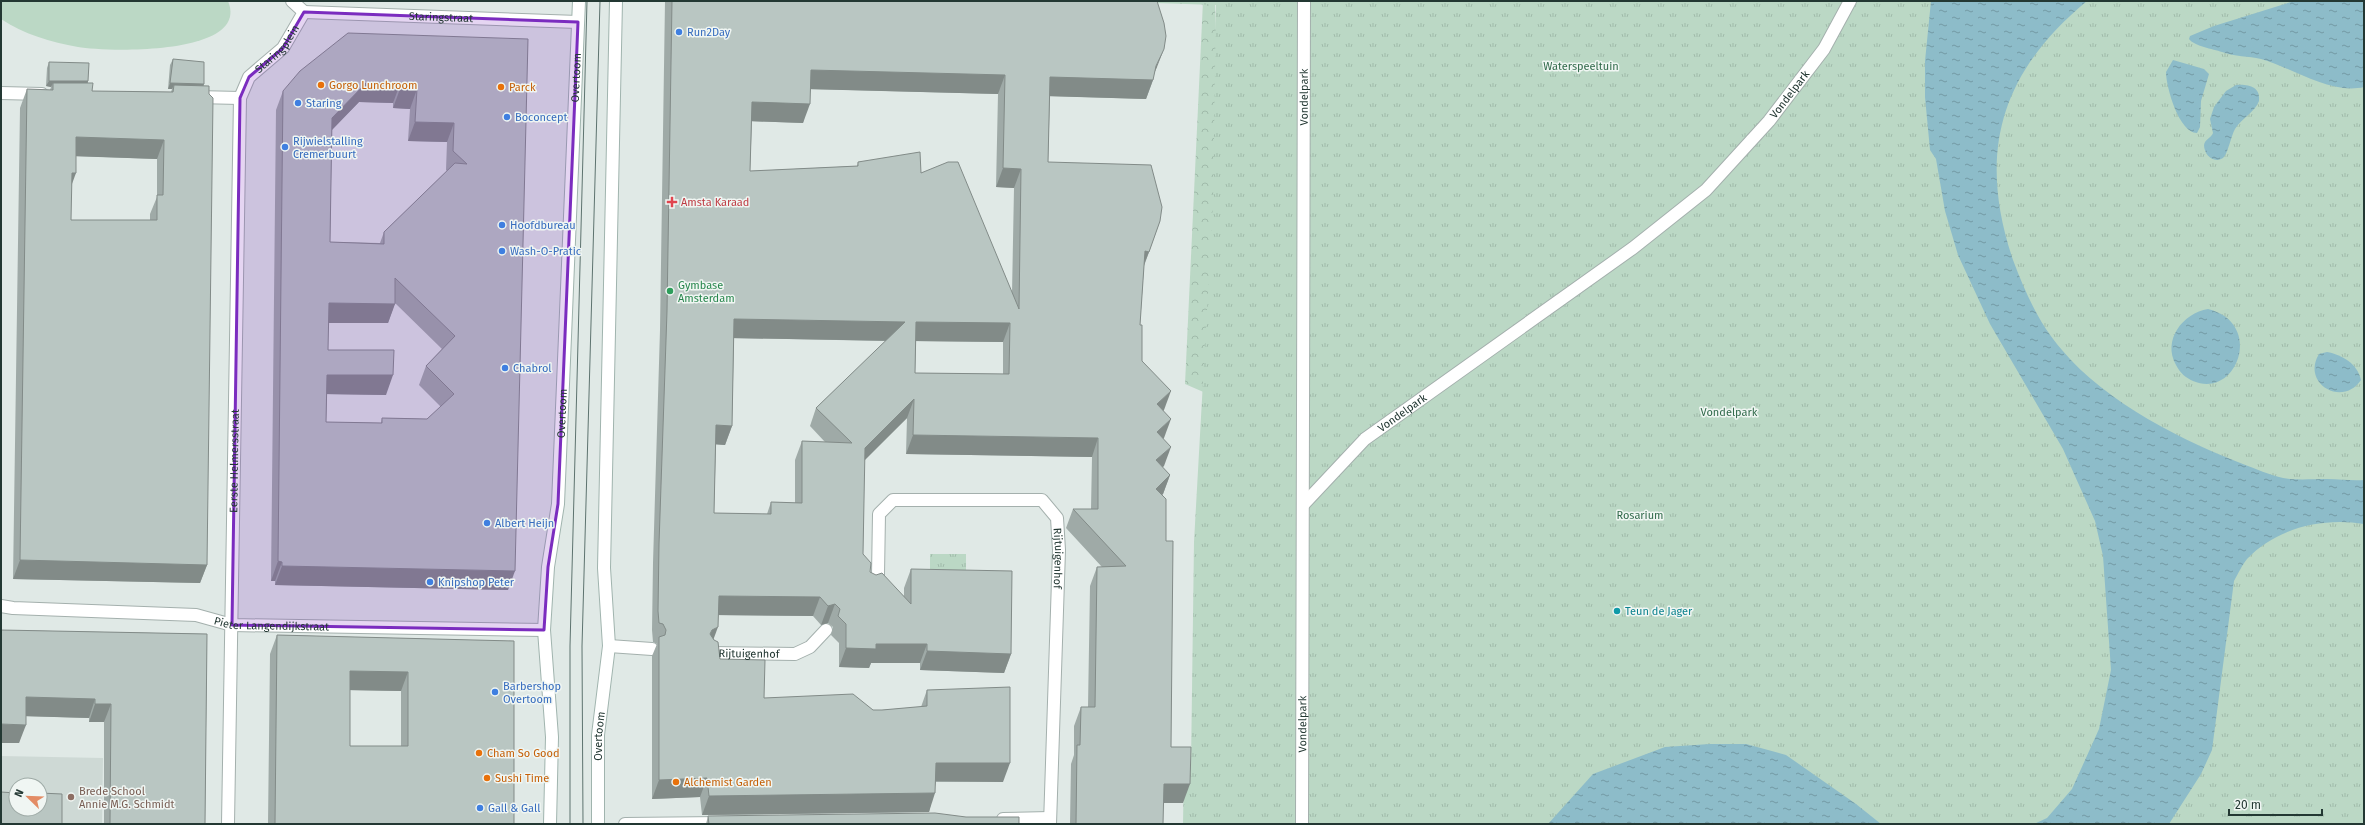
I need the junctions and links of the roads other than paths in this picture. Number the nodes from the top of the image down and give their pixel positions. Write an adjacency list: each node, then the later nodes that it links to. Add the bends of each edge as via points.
1 (292, 1): 6 (street, Staringplein)
2 (579, 1): 7 (street, Overtoom)
3 (616, 1): 18 (street, Overtoom, via 604,568)
4 (1304, 1): 12 (street, Vondelpark)
5 (1850, 1): 12 (street, Vondelpark, via 1824,49 1769,121 1706,190 1633,248 1365,439)
6 (304, 12): 7 (street, Staringstraat); 11 (street, Staringplein, via 283,48 249,77)
7 (578, 22): 16 (street, Overtoom, via 558,504 548,567)
8 (1, 93): 9 (street)
9 (51, 94)
10 (187, 97): 11 (street)
11 (240, 98): 15 (street, Eerste Helmersstraat)
12 (1302, 505): 28 (street, Vondelpark)
13 (870, 587): 22 (street, Rijtuigenhof, via 878,575 879,514 892,500 1042,500 1057,518 1059,550)
14 (1, 606): 15 (street, Pieter Langendijkstraat, via 196,614)
15 (232, 625): 16 (street, Pieter Langendijkstraat); 24 (street, Eerste Helmersstraat)
16 (544, 630): 25 (street, Overtoom, via 552,737)
17 (826, 630): 20 (street, Rijtuigenhof, via 810,647 795,654)
18 (608, 646): 19 (street); 26 (street, Overtoom, via 598,735)
19 (652, 649)
20 (711, 653)
21 (994, 819): 22 (street)
22 (1050, 821)
23 (730, 823): 27 (street)
24 (228, 824)
25 (550, 824)
26 (598, 824)
27 (625, 824)
28 (1302, 824)

